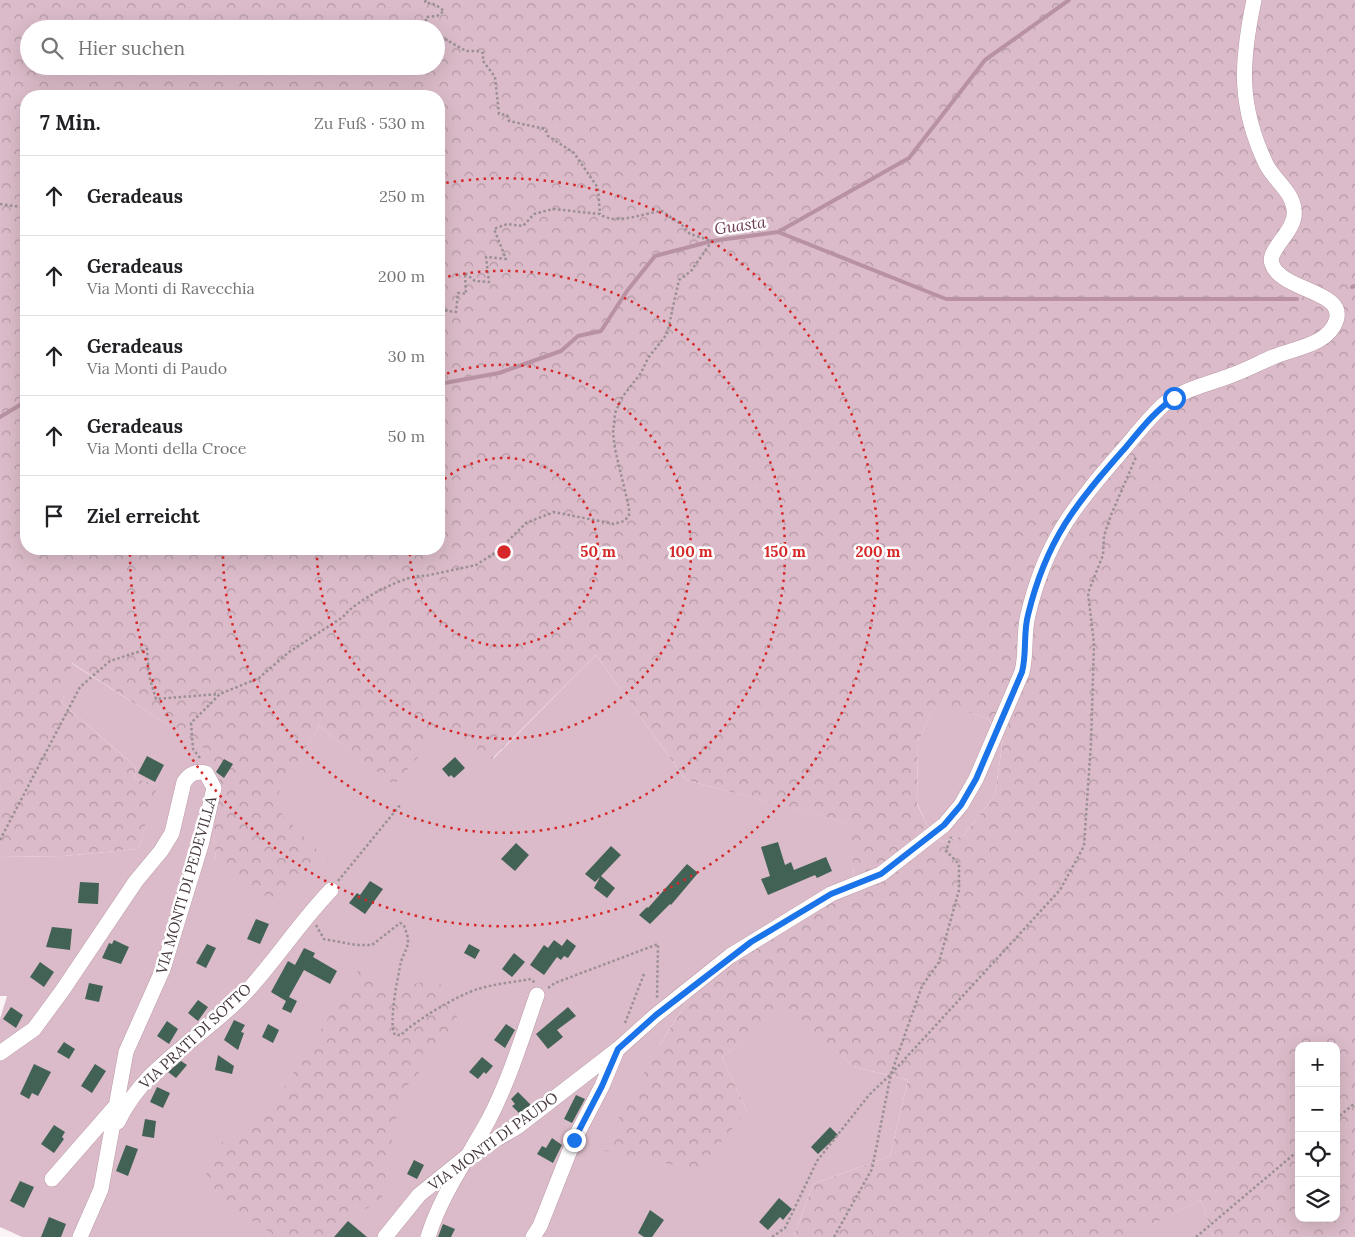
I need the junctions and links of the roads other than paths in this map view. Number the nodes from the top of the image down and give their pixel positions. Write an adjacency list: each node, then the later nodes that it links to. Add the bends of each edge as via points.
1 (1254, 0): 4 (street, VIA MONTI DI PAUDO, via 1243,60 1244,96 1264,161 1290,197 1295,212 1290,231 1272,254 1271,261 1275,269 1295,286 1325,296 1334,303 1338,314 1336,320 1325,335 1309,345 1274,356 1174,398 1154,414 1082,496 1047,554 1027,617 1022,672 976,779 961,805 944,825 893,867 831,894 751,942 656,1015)
2 (331, 890): 7 (street, VIA PRATI DI SOTTO, via 248,990 138,1089 126,1103)
3 (537, 996): 8 (street, via 507,1080)
4 (618, 1049): 8 (street, VIA MONTI DI PAUDO, via 517,1127); 13 (street, via 574,1140 540,1226)
5 (0, 1053): 6 (street, VIA MONTI DI PEDEVILLA, via 34,1029 62,991 172,833 184,782 197,771 206,773 214,788 211,807 163,969 126,1052)
6 (115, 1107): 7 (street, VIA MONTI DI PEDEVILLA); 9 (street)
7 (109, 1142): 10 (street, via 101,1189)
8 (466, 1157): 11 (street, VIA MONTI DI PAUDO, via 419,1195); 12 (street, via 440,1205)
9 (52, 1179)
10 (80, 1237)
11 (385, 1237)
12 (428, 1237)
13 (532, 1237)

